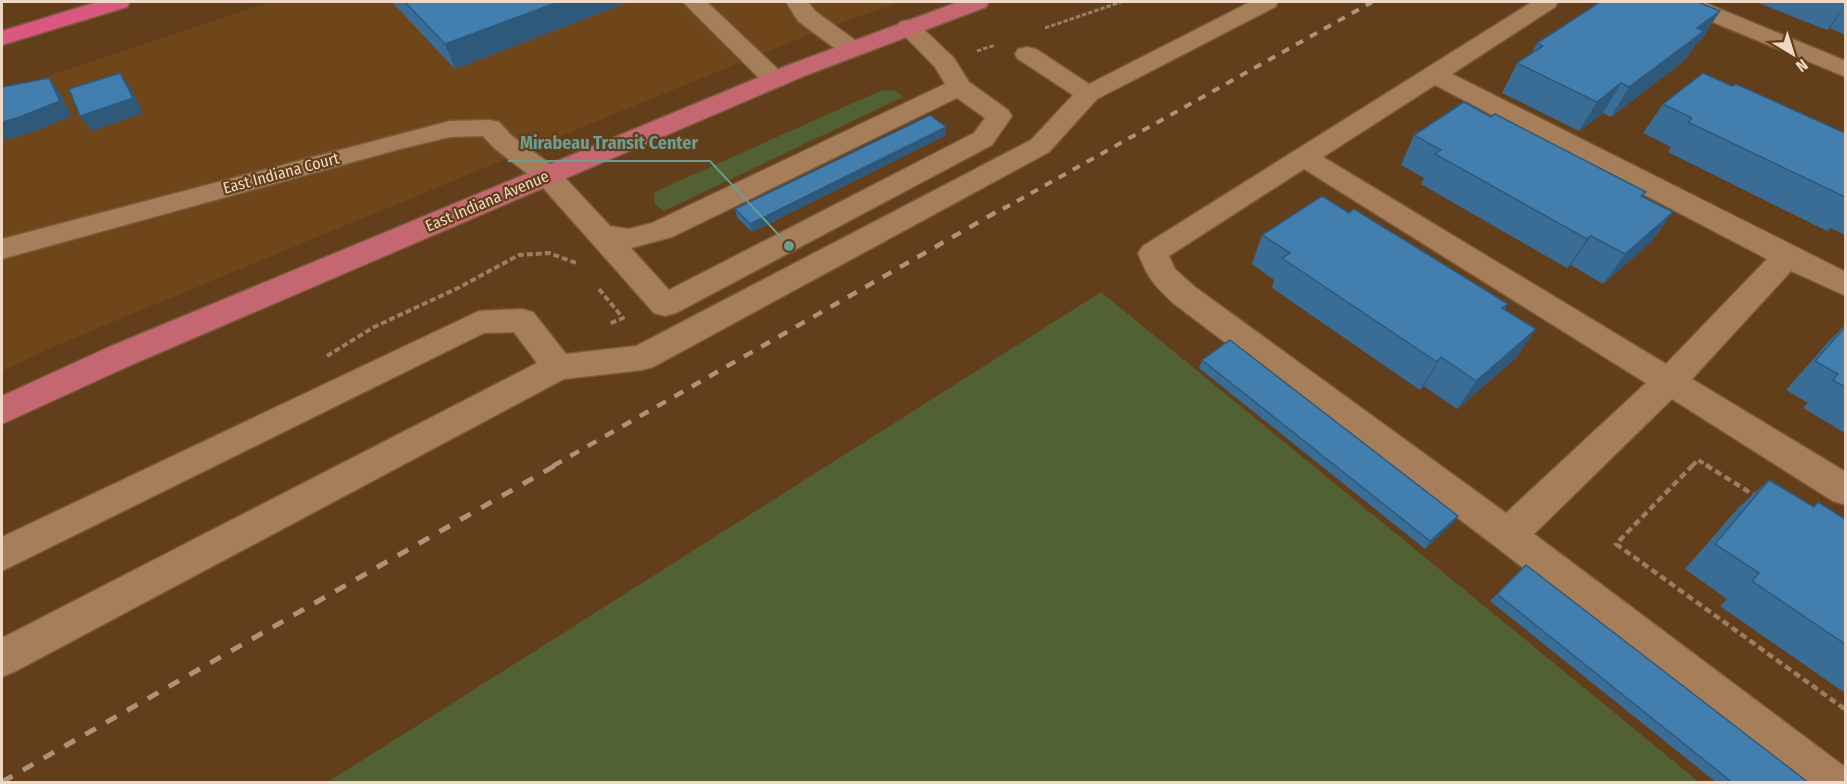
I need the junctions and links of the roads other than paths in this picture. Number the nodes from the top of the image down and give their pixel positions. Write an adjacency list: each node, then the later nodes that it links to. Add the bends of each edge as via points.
1 (119, 2): 9 (highway)
2 (694, 2): 14 (lane)
3 (796, 2): 10 (lane, via 806,16)
4 (978, 2): 8 (main road, East Indiana Avenue)
5 (1268, 2): 16 (lane)
6 (1548, 2): 13 (lane)
7 (1684, 2): 12 (lane)
8 (908, 27): 10 (main road, East Indiana Avenue); 15 (lane, via 945,63)
9 (2, 38)
10 (850, 48): 14 (main road, East Indiana Avenue)
11 (1027, 54): 16 (lane)
12 (1845, 70)
13 (1433, 75): 17 (lane); 21 (lane)
14 (774, 80): 18 (main road, East Indiana Avenue)
15 (959, 87): 19 (lane, via 662,230 629,239); 19 (lane, East Indiana Court, via 999,116 983,139 665,305)
16 (1088, 94): 23 (lane, via 1040,146 642,358)
17 (1304, 157): 24 (lane); 27 (lane, via 1153,253 1162,275)
18 (547, 175): 19 (lane, East Indiana Court); 20 (lane, East Indiana Court, via 490,128 450,129); 25 (main road, East Indiana Avenue, via 120,356)
19 (600, 234)
20 (2, 249)
21 (1787, 257): 22 (lane); 24 (lane)
22 (1845, 285)
23 (558, 367): 28 (lane, via 522,320 479,322); 29 (lane)
24 (1668, 383): 26 (lane); 27 (lane)
25 (2, 411)
26 (1845, 490)
27 (1509, 535): 30 (lane)
28 (2, 555)
29 (2, 658)
30 (1830, 783)

